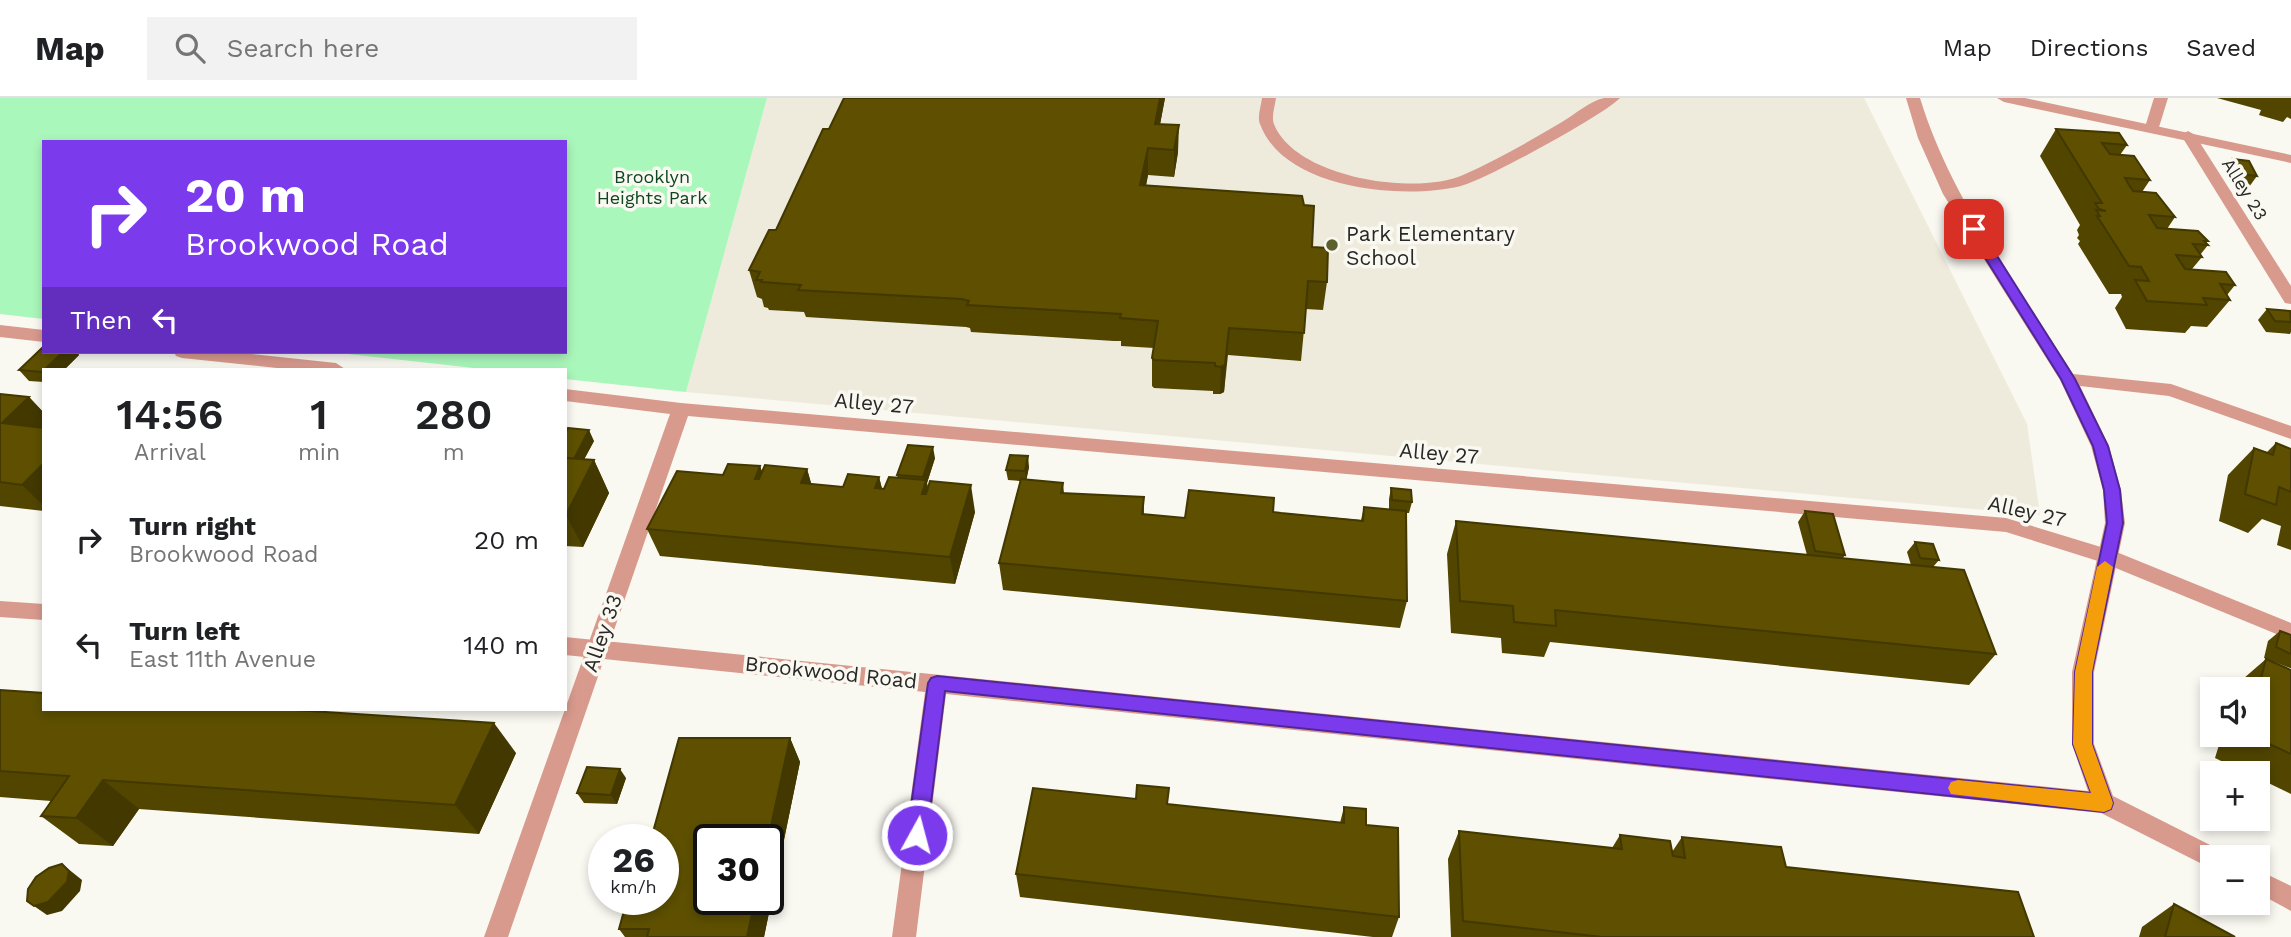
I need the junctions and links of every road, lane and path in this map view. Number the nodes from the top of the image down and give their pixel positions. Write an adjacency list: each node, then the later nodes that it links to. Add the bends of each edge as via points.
1 (1269, 98): 2 (street, via 1266,122 1278,144 1306,165 1342,179 1384,187 1460,182)
2 (1613, 98)
3 (1913, 98): 15 (street, via 1925,138 1951,194)
4 (2004, 98): 6 (street)
5 (2161, 98): 6 (street)
6 (2152, 127): 7 (street)
7 (2188, 135): 8 (street); 9 (street, Alley 23)
8 (2291, 159)
9 (2284, 278): 10 (street, Alley 23)
10 (2291, 299)
11 (0, 331): 12 (street)
12 (42, 336)
13 (200, 354): 14 (street)
14 (327, 368)
15 (2068, 379): 18 (street, via 2171,390); 19 (street, via 2100,446 2112,490 2115,523)
16 (567, 395): 17 (street, Alley 27)
17 (681, 408): 19 (street, Alley 27, via 2006,525); 24 (street, Alley 33)
18 (2291, 433)
19 (2108, 556): 22 (street, Alley 27); 26 (street, via 2083,672 2083,744)
20 (0, 609): 21 (street)
21 (42, 612)
22 (2291, 632)
23 (567, 646): 24 (street, Brookwood Road)
24 (597, 649): 25 (street, Brookwood Road); 30 (street, Alley 33)
25 (937, 683): 26 (street, Brookwood Road); 31 (street)
26 (2104, 803): 27 (street, Brookwood Road)
27 (2200, 852)
28 (2270, 888): 29 (street)
29 (2291, 899)
30 (496, 937)
31 (904, 937)

